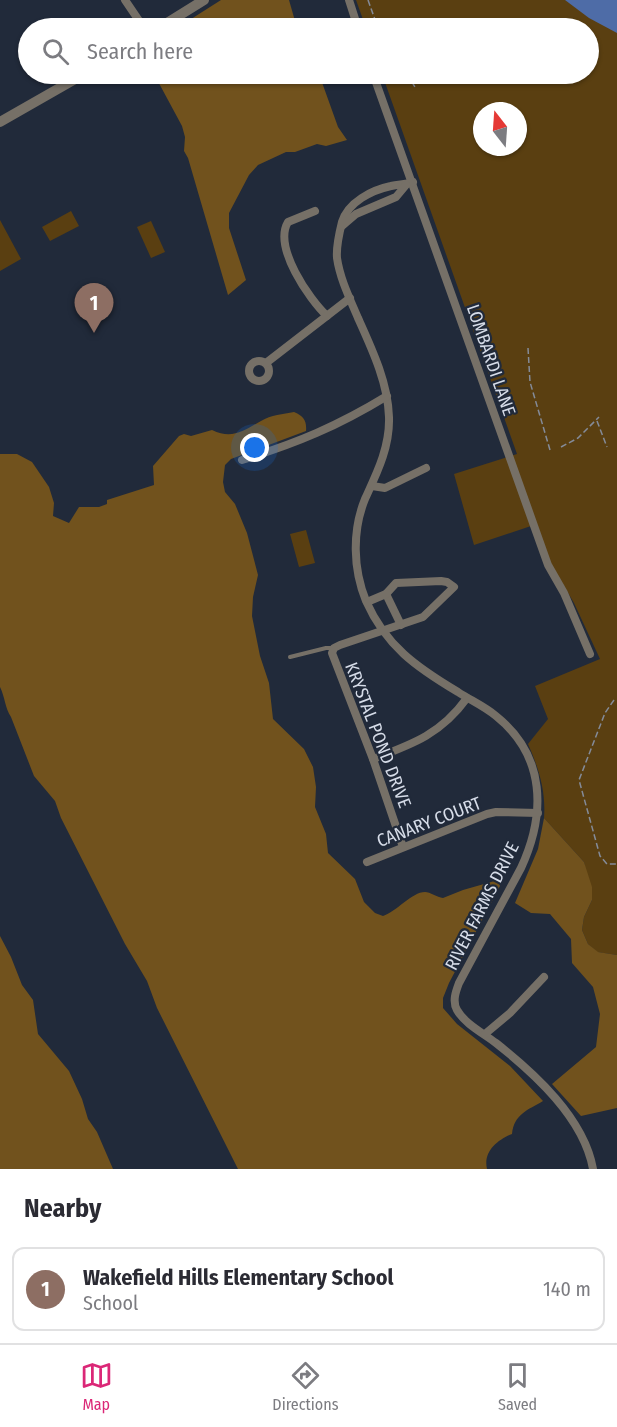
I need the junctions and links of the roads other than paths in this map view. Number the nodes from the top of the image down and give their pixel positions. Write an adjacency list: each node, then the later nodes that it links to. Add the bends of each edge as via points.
1 (125, 0): 4 (street)
2 (204, 0): 5 (street)
3 (349, 0): 6 (street)
4 (137, 18)
5 (175, 18)
6 (355, 18)
7 (66, 84): 9 (street)
8 (376, 84): 10 (street, LOMBARDI LANE)
9 (0, 122)
10 (409, 183): 12 (street, via 396,197 356,214); 12 (street, RIVER FARMS DRIVE, via 359,200 345,214); 25 (street, LOMBARDI LANE, via 548,565)
11 (315, 211): 14 (street, via 288,222 284,230 289,257 303,286)
12 (341, 227): 13 (street, RIVER FARMS DRIVE, via 337,256)
13 (350, 298): 14 (street); 16 (street, RIVER FARMS DRIVE)
14 (327, 316): 15 (street)
15 (266, 363)
16 (387, 396): 17 (street, via 319,434); 19 (street, RIVER FARMS DRIVE, via 388,434)
17 (242, 460)
18 (426, 468): 19 (street, via 385,488)
19 (372, 486): 21 (street, RIVER FARMS DRIVE, via 364,503 356,543 358,575)
20 (386, 594): 21 (street); 22 (street); 22 (street, KRYSTAL POND DRIVE, via 396,583 441,580 454,587 423,617)
21 (367, 602): 23 (street, RIVER FARMS DRIVE)
22 (401, 624): 23 (street, KRYSTAL POND DRIVE)
23 (381, 631): 24 (street, KRYSTAL POND DRIVE); 27 (street, RIVER FARMS DRIVE, via 423,670)
24 (334, 648): 26 (lane); 28 (street, KRYSTAL POND DRIVE, via 332,657)
25 (590, 654)
26 (290, 657)
27 (467, 698): 28 (street, via 435,731); 29 (street, RIVER FARMS DRIVE, via 503,722 526,750 536,781)
28 (373, 759): 30 (street, KRYSTAL POND DRIVE)
29 (538, 813): 30 (street, CANARY COURT, via 486,814); 33 (street, RIVER FARMS DRIVE, via 526,858 457,988 456,1008)
30 (403, 847): 31 (street, CANARY COURT)
31 (367, 862)
32 (544, 977): 33 (street)
33 (485, 1034): 34 (street, RIVER FARMS DRIVE, via 529,1070 564,1109 581,1137)
34 (593, 1169)

